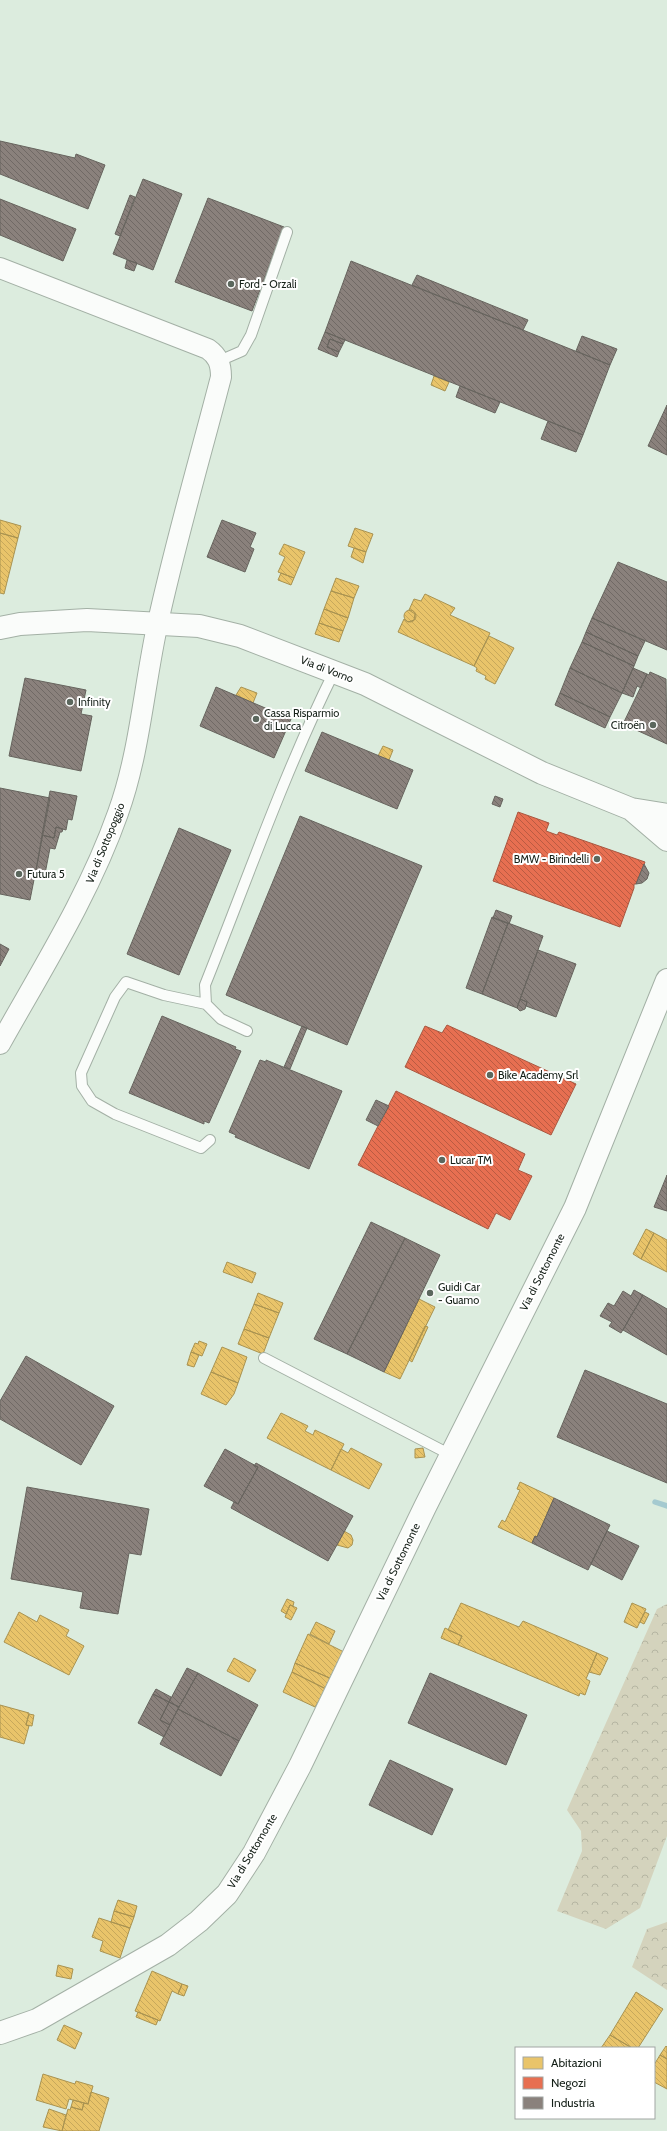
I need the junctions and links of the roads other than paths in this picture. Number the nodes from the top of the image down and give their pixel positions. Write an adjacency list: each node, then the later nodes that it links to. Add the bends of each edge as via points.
1 (287, 232): 3 (lane, via 251,335 242,351)
2 (0, 268): 3 (street, via 208,349)
3 (219, 361): 4 (street, Via di Sottopoggio, via 221,377)
4 (158, 622): 5 (main road, Via di Vorno, via 87,620 20,624); 6 (main road, Via di Vorno, via 198,626 240,636); 13 (street, Via di Sottopoggio, via 132,771 119,812 85,892)
5 (0, 628)
6 (334, 672): 7 (main road, Via di Vorno, via 365,684 542,773); 11 (lane, via 318,704 205,985)
7 (631, 809): 8 (main road, Via di Vorno); 9 (main road, Via di Vorno)
8 (667, 815)
9 (667, 840)
10 (667, 980): 16 (main road, Via di Sottomonte, via 575,1208)
11 (206, 1004): 12 (lane, via 221,1019); 14 (lane, via 164,995 126,982 115,996 81,1073 82,1086 92,1101 115,1114 201,1148)
12 (247, 1030)
13 (0, 1044)
14 (210, 1140)
15 (264, 1358): 16 (lane)
16 (451, 1455): 17 (main road, Via di Sottomonte, via 300,1766 254,1853 227,1894 199,1921 168,1945 37,2020)
17 (0, 2033)

